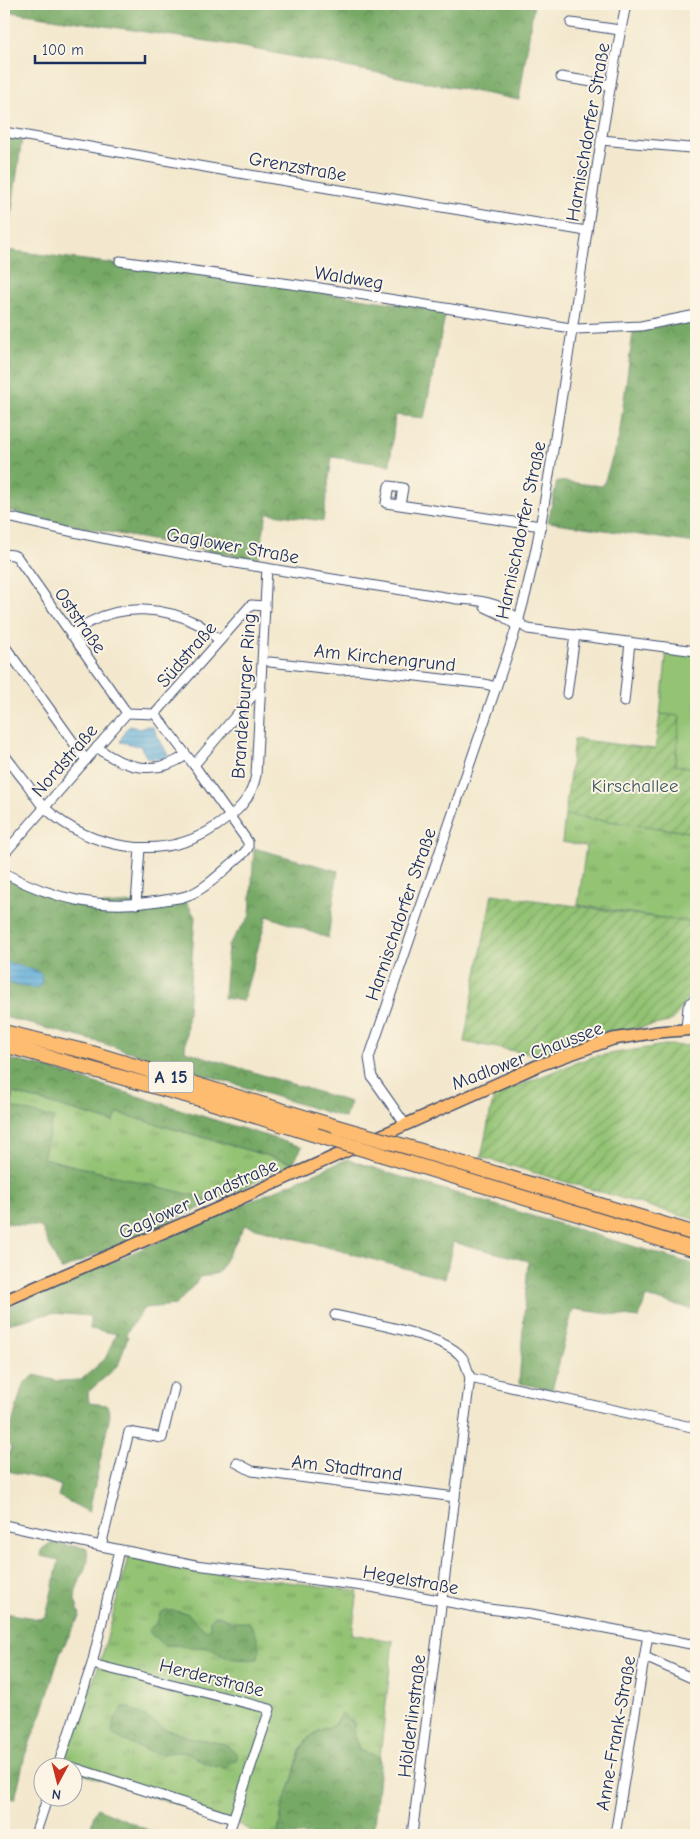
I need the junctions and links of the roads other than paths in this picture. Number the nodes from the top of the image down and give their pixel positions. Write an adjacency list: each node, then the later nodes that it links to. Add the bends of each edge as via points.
1 (626, 4): 3 (street, Harnischdorfer Straße)
2 (571, 23): 3 (street)
3 (620, 30): 5 (street, Harnischdorfer Straße)
4 (561, 77): 5 (street)
5 (611, 85): 7 (street, Harnischdorfer Straße)
6 (4, 132): 9 (street, Grenzstraße)
7 (602, 140): 8 (street, via 690,148); 9 (street, Harnischdorfer Straße)
8 (696, 145)
9 (586, 231): 12 (street, Harnischdorfer Straße)
10 (120, 261): 12 (street, Waldweg)
11 (696, 315): 12 (street, Waldweg, via 641,326)
12 (573, 328): 15 (street, Harnischdorfer Straße)
13 (400, 505): 15 (street)
14 (4, 516): 17 (street, Gaglower Straße, via 60,530)
15 (541, 526): 19 (street, Harnischdorfer Straße)
16 (4, 554): 20 (street, Oststraße, via 17,557)
17 (267, 568): 18 (street, Brandenburger Ring); 19 (street, Gaglower Straße, via 457,599 490,609)
18 (265, 606): 22 (street, Südstraße, via 251,605); 28 (street, Brandenburger Ring)
19 (520, 625): 21 (street); 27 (street, Harnischdorfer Straße)
20 (71, 635): 22 (street, via 102,617 136,610 173,614 200,626); 31 (street, Oststraße)
21 (575, 635): 23 (street); 29 (street)
22 (220, 640): 32 (street, Südstraße)
23 (630, 642): 25 (street); 30 (street)
24 (4, 645): 36 (street)
25 (696, 651)
26 (270, 662): 27 (street, Am Kirchengrund)
27 (496, 687): 48 (street, Harnischdorfer Straße, via 369,1058 376,1083)
28 (261, 689): 37 (street); 39 (street, Brandenburger Ring, via 254,787)
29 (567, 694)
30 (624, 702)
31 (127, 713): 32 (street, Südstraße); 33 (street, Nordstraße)
32 (155, 714): 35 (street)
33 (97, 747): 35 (street, via 122,763 136,766 163,766); 36 (street, Nordstraße)
34 (4, 754): 38 (street, Brandenburger Ring)
35 (186, 755): 37 (street)
36 (86, 760): 38 (street, Nordstraße)
37 (194, 765): 39 (street)
38 (44, 807): 40 (street, Brandenburger Ring, via 92,837); 41 (street, Nordstraße)
39 (230, 817): 40 (street, Brandenburger Ring, via 210,831 184,842); 43 (street, via 248,842 244,853 204,886 186,896)
40 (140, 848): 43 (street)
41 (5, 851)
42 (4, 872): 43 (street, via 62,898 89,903)
43 (136, 904)
44 (696, 996): 45 (street, via 688,1007)
45 (691, 1029): 48 (main road, Madlower Chaussee, via 614,1039 584,1048)
46 (4, 1032): 49 (highway, A 15, bridge, via 92,1053)
47 (4, 1045): 50 (highway, A 15, bridge, via 184,1094)
48 (404, 1124): 51 (main road, Gaglower Landstraße)
49 (696, 1234)
50 (696, 1250)
51 (4, 1301)
52 (335, 1315): 53 (street, via 420,1335 450,1346 460,1354)
53 (470, 1378): 55 (street); 57 (street)
54 (174, 1388): 59 (street, via 162,1438 129,1432)
55 (696, 1428)
56 (237, 1463): 57 (street, Am Stadtrand, via 252,1472)
57 (455, 1497): 61 (street)
58 (4, 1525): 59 (street, Hegelstraße)
59 (102, 1546): 60 (street, Hegelstraße)
60 (119, 1550): 61 (street, Hegelstraße); 65 (street)
61 (442, 1600): 62 (street, Hegelstraße); 73 (street, Hölderlinstraße)
62 (648, 1635): 63 (street, Hegelstraße); 64 (street, Anne-Frank-Straße)
63 (696, 1645)
64 (645, 1657): 66 (street); 74 (street, Anne-Frank-Straße)
65 (92, 1664): 67 (street); 70 (street, Herderstraße, via 270,1709)
66 (696, 1680)
67 (61, 1756)
68 (82, 1770): 70 (street)
69 (45, 1806): 71 (street)
70 (233, 1819): 72 (street, Herderstraße)
71 (35, 1835)
72 (228, 1835)
73 (412, 1835)
74 (614, 1835)

